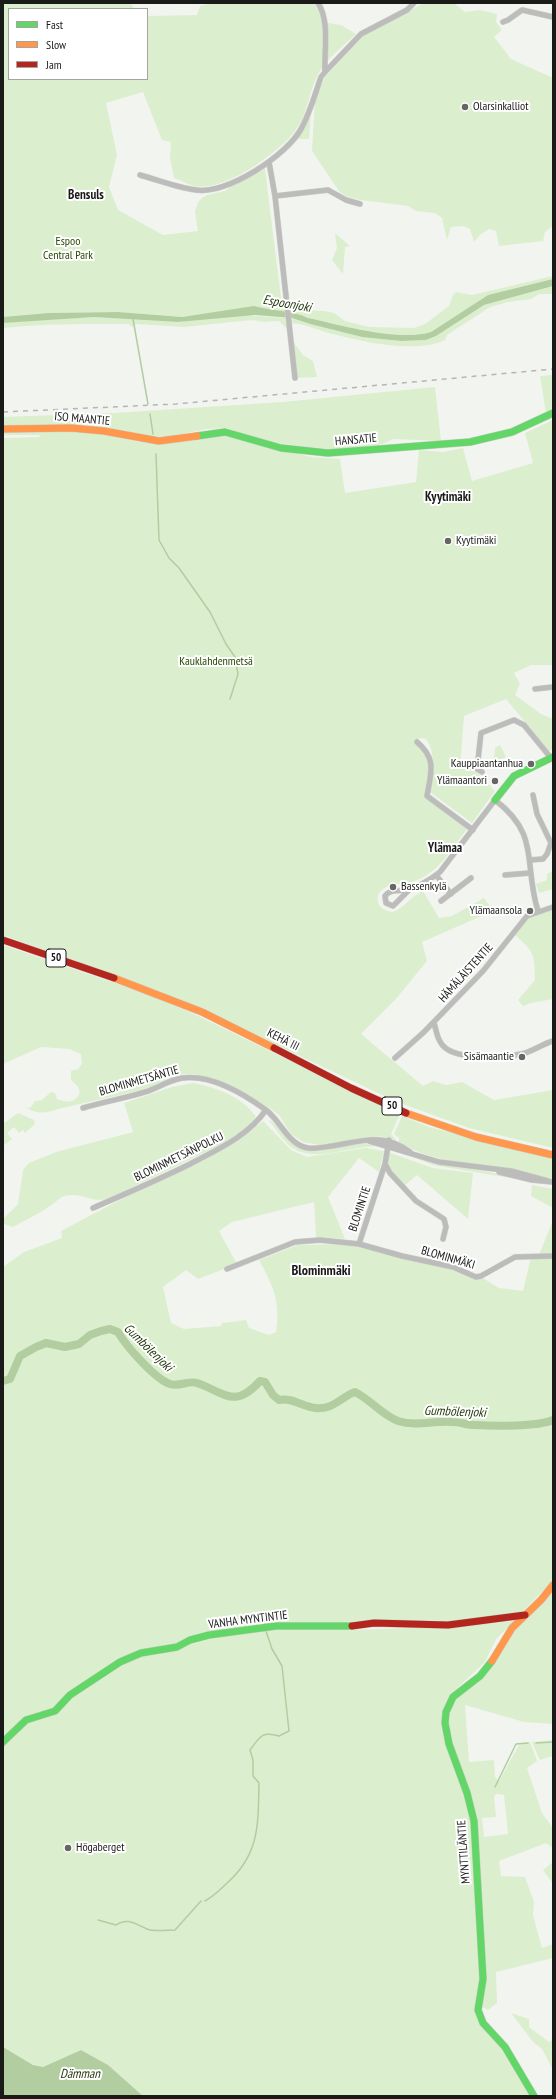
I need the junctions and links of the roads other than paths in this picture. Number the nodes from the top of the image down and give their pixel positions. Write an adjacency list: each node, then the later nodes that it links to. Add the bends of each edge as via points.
1 (318, 3): 5 (street, via 325,27)
2 (414, 3): 5 (street, via 407,10 361,34)
3 (553, 17): 4 (street, via 522,10)
4 (503, 22)
5 (325, 72): 6 (street, via 301,129)
6 (269, 162): 7 (street, via 228,184 208,190 197,190); 8 (street)
7 (140, 175)
8 (275, 196): 9 (street, via 328,190); 10 (street)
9 (360, 204)
10 (294, 378)
11 (553, 413): 13 (main road, HANSATIE, via 512,432 470,442 343,453 281,448 225,432)
12 (3, 429): 13 (main road, ISO MAANTIE, via 71,428)
13 (160, 441)
14 (553, 687): 15 (street)
15 (535, 689)
16 (417, 742): 21 (street, via 428,752 431,762 427,796)
17 (552, 757): 18 (street, via 524,725 514,720 481,733 477,769); 20 (main road, via 514,776)
18 (482, 772)
19 (533, 795): 22 (street, via 537,814 551,843 543,859)
20 (495, 800): 21 (street); 22 (street, via 520,824 527,841)
21 (473, 830): 24 (street, via 449,863)
22 (530, 860): 23 (street)
23 (530, 873): 25 (street); 31 (street)
24 (436, 875): 27 (street); 28 (street)
25 (505, 875)
26 (471, 878): 28 (street)
27 (408, 890): 27 (street, via 390,891 385,896 386,903 393,906)
28 (451, 894): 29 (street)
29 (441, 902)
30 (553, 907): 31 (street, HÄMÄLÄISTENTIE)
31 (538, 911): 33 (street, HÄMÄLÄISTENTIE, via 527,916 482,971)
32 (3, 940): 39 (main road, KEHÄ III / 50, via 169,998 403,1111 480,1138)
33 (434, 1023): 34 (street, via 440,1043 462,1055 480,1057 523,1054); 35 (street, HÄMÄLÄISTENTIE)
34 (553, 1041)
35 (395, 1058)
36 (83, 1108): 37 (street, BLOMINMETSÄNTIE, via 141,1093 176,1079 198,1078 222,1086)
37 (266, 1110): 38 (street, BLOMINMETSÄNTIE, via 276,1118 293,1140 307,1148 377,1138); 42 (street, BLOMINMETSÄNPOLKU, via 248,1130 231,1143 151,1183)
38 (389, 1143): 40 (street, BLOMINTIE); 41 (street, BLOMINMETSÄNTIE, via 439,1162)
39 (553, 1155)
40 (385, 1164): 43 (street, via 416,1201 444,1219 446,1227); 44 (street, BLOMINTIE)
41 (550, 1182)
42 (93, 1208)
43 (443, 1239)
44 (359, 1244): 45 (street, BLOMINMÄKI, via 453,1267 476,1276 481,1276 515,1257); 46 (street, BLOMINTIE, via 320,1240 295,1242)
45 (553, 1256)
46 (227, 1269)
47 (553, 1586): 48 (main road, MYNTTILÄNTIE)
48 (526, 1615): 49 (main road, VANHA MYNTINTIE, via 448,1625 374,1623 343,1627 276,1626 209,1635 177,1647 141,1653 120,1662 70,1695 55,1711 26,1720); 50 (main road, MYNTTILÄNTIE, via 512,1628 483,1672 453,1697 446,1712 445,1723 448,1744 467,1793 474,1821 483,1979 478,2010 483,2022 505,2047)
49 (3, 1742)
50 (534, 2096)

